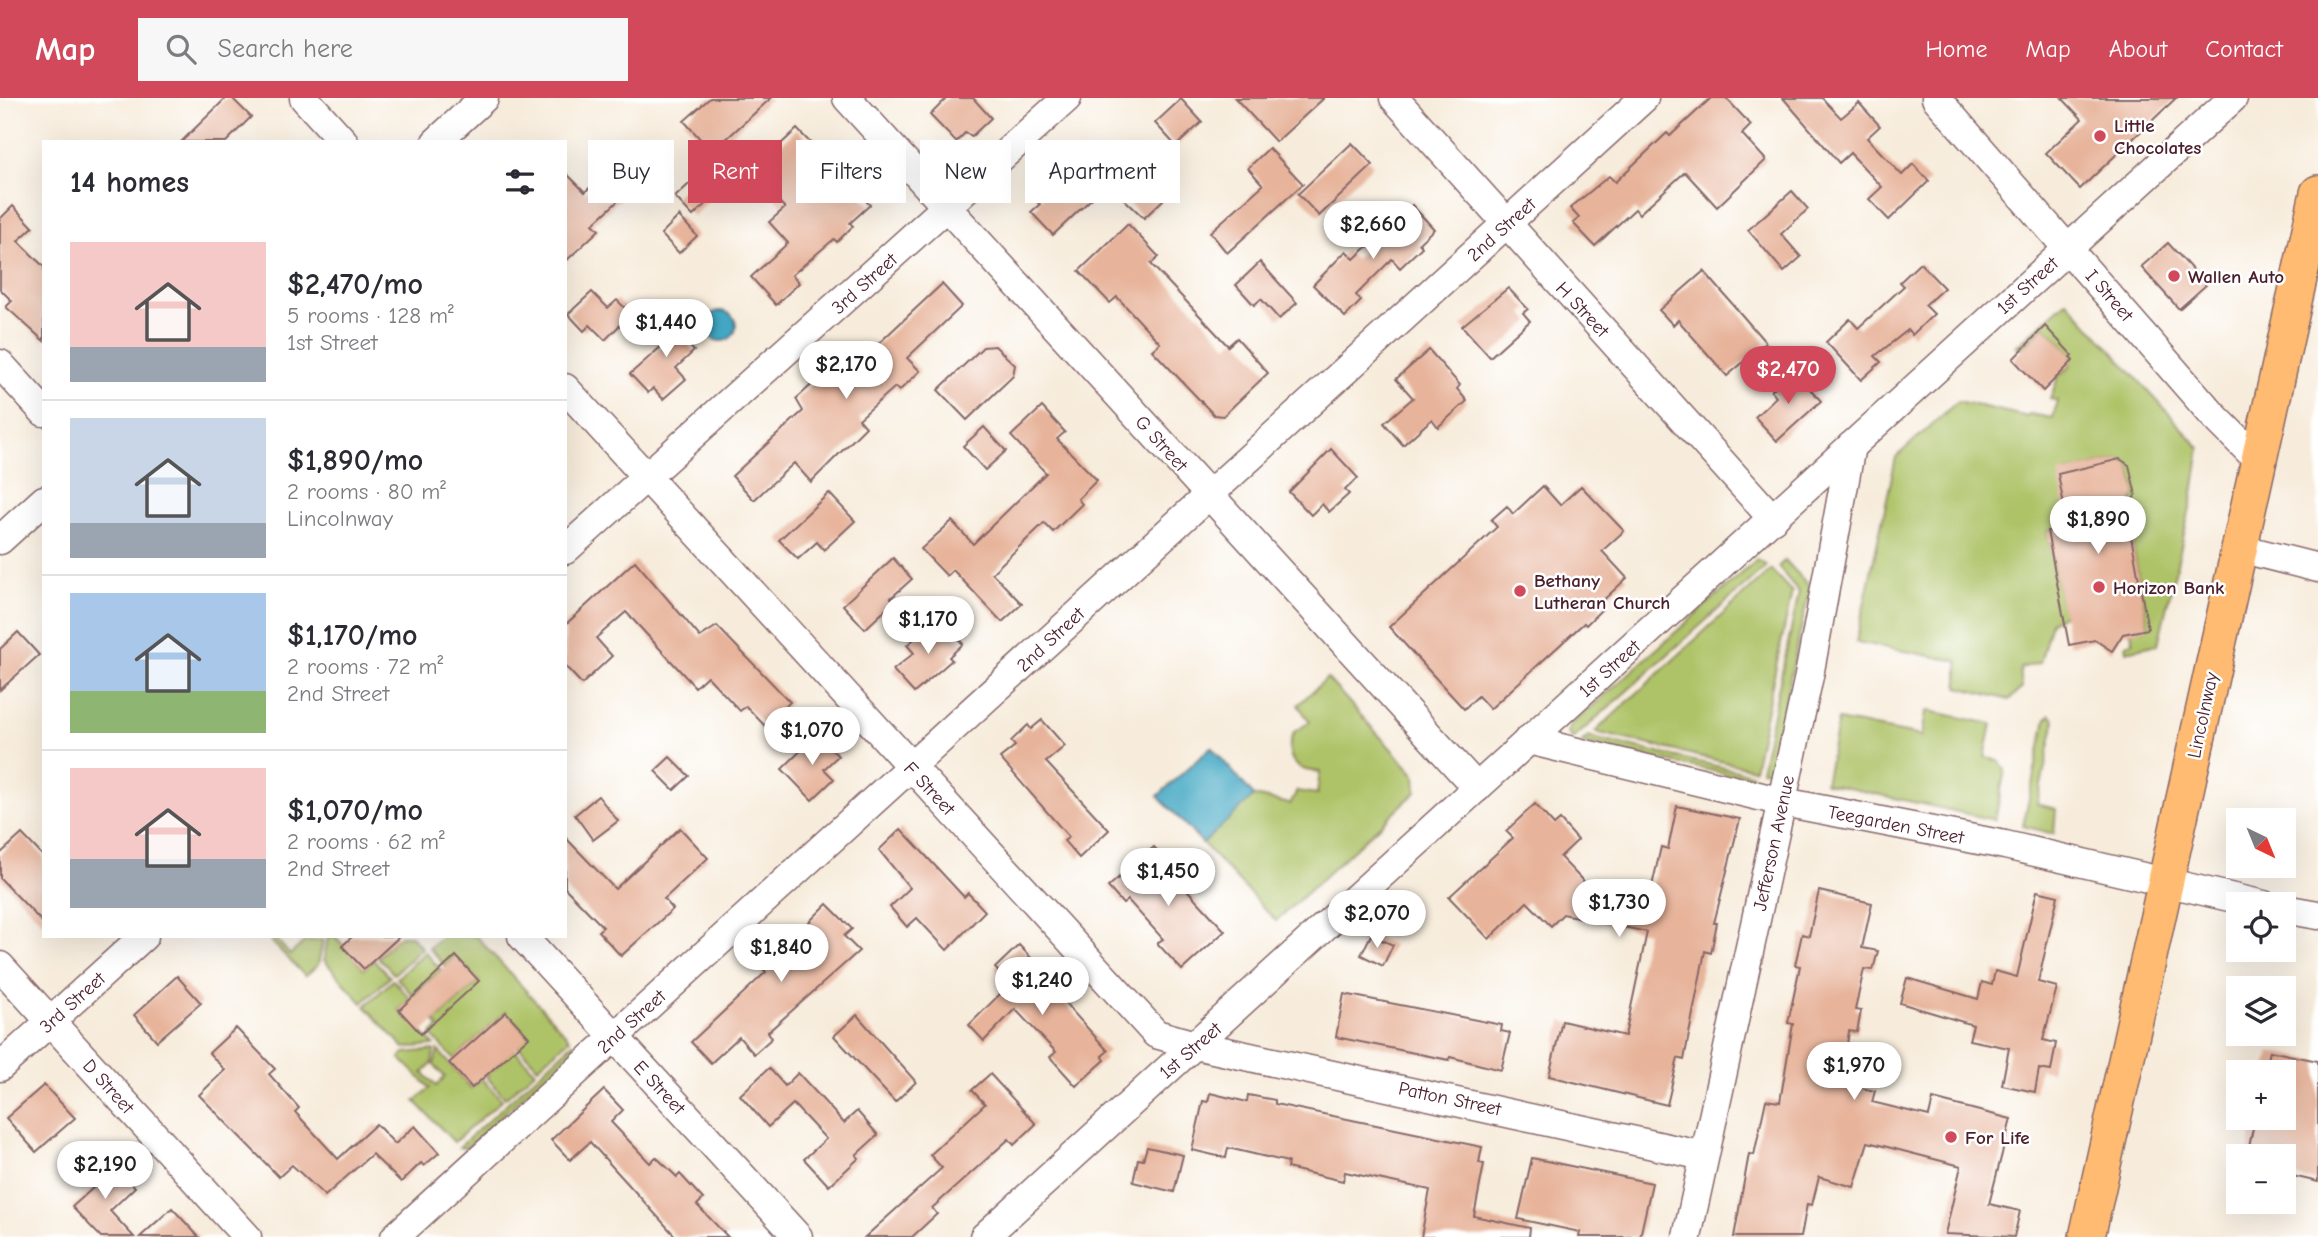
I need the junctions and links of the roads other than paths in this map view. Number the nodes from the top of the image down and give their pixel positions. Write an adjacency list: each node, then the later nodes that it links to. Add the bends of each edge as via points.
1 (304, 98): 9 (street)
2 (484, 98): 10 (street)
3 (847, 98): 11 (street, G Street)
4 (1067, 98): 11 (street, 3rd Street)
5 (1394, 98): 13 (street, H Street)
6 (1644, 98): 13 (street, 2nd Street)
7 (1936, 98): 14 (street, I Street)
8 (2233, 98): 14 (street, 1st Street)
9 (342, 140)
10 (438, 140)
11 (947, 208): 20 (street, 3rd Street); 21 (street, G Street)
12 (2316, 209): 19 (main road, Lincolnway)
13 (1506, 225): 21 (street, 2nd Street); 23 (street, H Street)
14 (2069, 247): 18 (street, 1st Street); 19 (street, I Street, via 2212,414)
15 (0, 364): 17 (street)
16 (567, 390): 20 (street, F Street)
17 (42, 410)
18 (1851, 446): 23 (street, 1st Street); 31 (street, Jefferson Avenue)
19 (2259, 460): 26 (main road, Lincolnway)
20 (648, 479): 25 (street, 3rd Street); 29 (street, F Street)
21 (1209, 493): 29 (street, 2nd Street); 30 (street, G Street)
22 (42, 502): 24 (street)
23 (1773, 519): 28 (street, 1st Street)
24 (0, 540)
25 (567, 548)
26 (2239, 548): 27 (street); 32 (main road, Lincolnway)
27 (2318, 568)
28 (1528, 740): 30 (street, 1st Street); 31 (street, Teegarden Street)
29 (911, 767): 40 (street, 2nd Street); 41 (street, F Street, via 1156,1034)
30 (1477, 788): 41 (street, 1st Street)
31 (1783, 802): 32 (street, Teegarden Street, via 2030,850); 43 (street, Jefferson Avenue)
32 (2166, 883): 33 (street, Teegarden Street); 49 (main road, Lincolnway)
33 (2226, 896)
34 (2296, 911): 35 (street)
35 (2318, 915)
36 (142, 938): 39 (street, 3rd Street)
37 (524, 938): 40 (street, E Street)
38 (0, 966): 39 (street, D Street)
39 (51, 1022): 42 (street, 3rd Street); 44 (street, D Street)
40 (612, 1037): 45 (street, 2nd Street); 46 (street, E Street)
41 (1195, 1045): 43 (street, Patton Street); 47 (street, 1st Street)
42 (0, 1067)
43 (1704, 1156): 48 (street, Jefferson Avenue)
44 (247, 1237)
45 (395, 1237)
46 (798, 1237)
47 (984, 1237)
48 (1687, 1237)
49 (2087, 1237)

